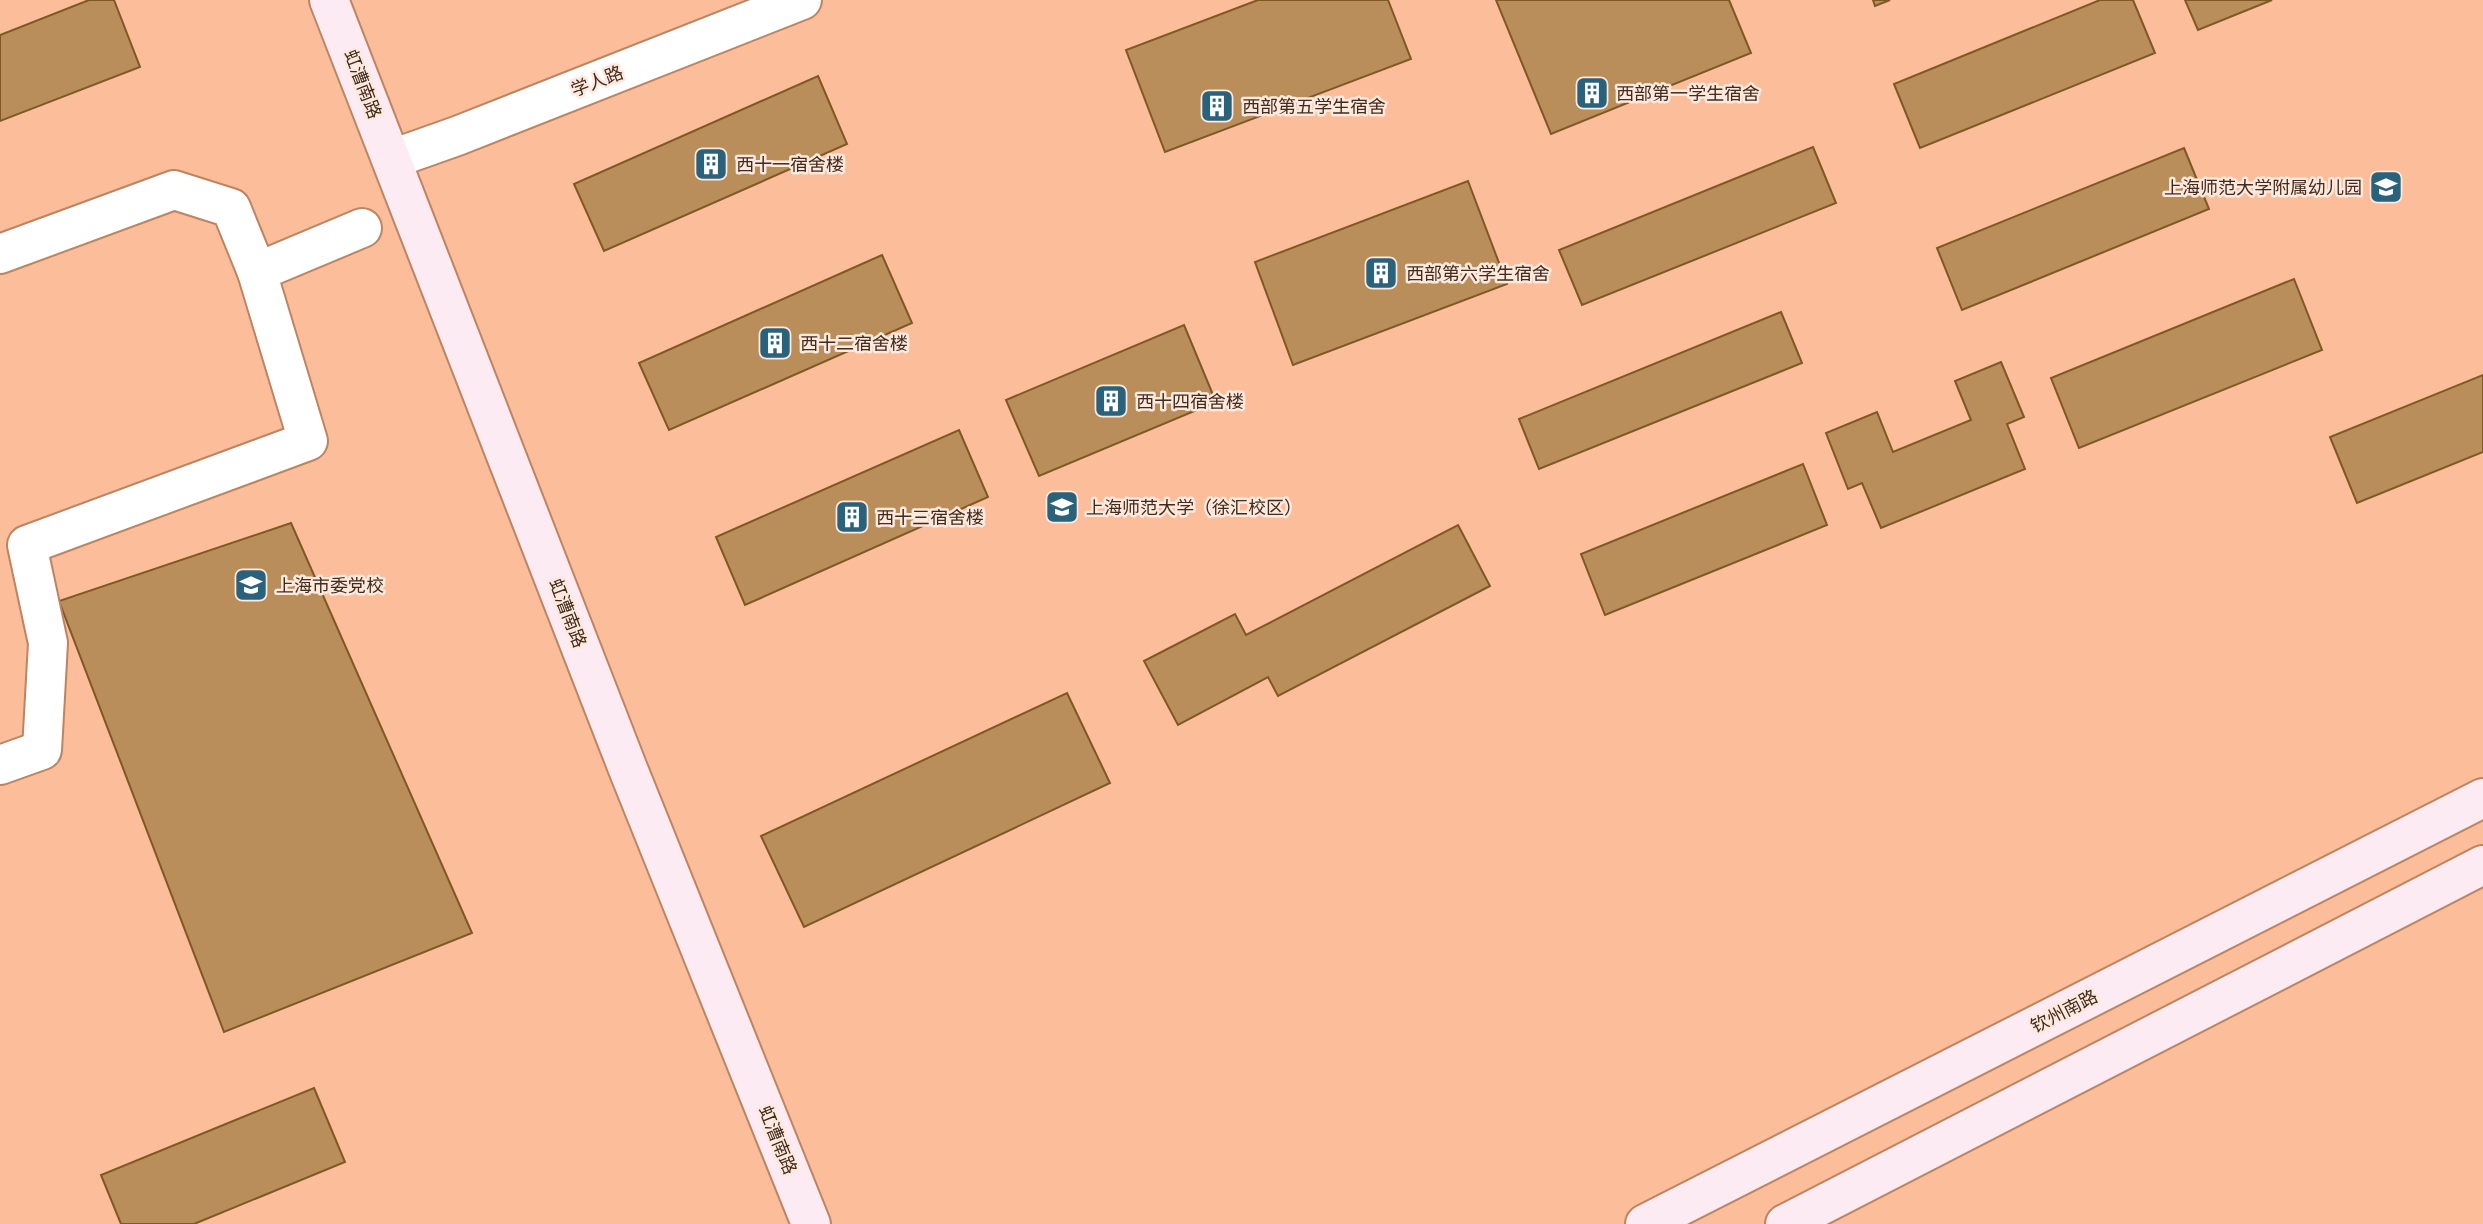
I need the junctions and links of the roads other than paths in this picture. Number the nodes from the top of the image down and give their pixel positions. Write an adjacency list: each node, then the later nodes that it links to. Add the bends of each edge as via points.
1 (329, 0): 3 (street, 虹漕南路)
2 (802, 0): 3 (street, 学人路)
3 (392, 159): 10 (street, 虹漕南路, via 628,769)
4 (362, 228): 6 (street)
5 (0, 254): 6 (street, via 174,190 231,208)
6 (257, 272): 7 (street, via 308,441 27,545 48,643 42,750)
7 (0, 765)
8 (2483, 798): 11 (street, 钦州南路)
9 (2483, 865): 12 (street)
10 (811, 1224)
11 (1645, 1224)
12 (1785, 1224)

